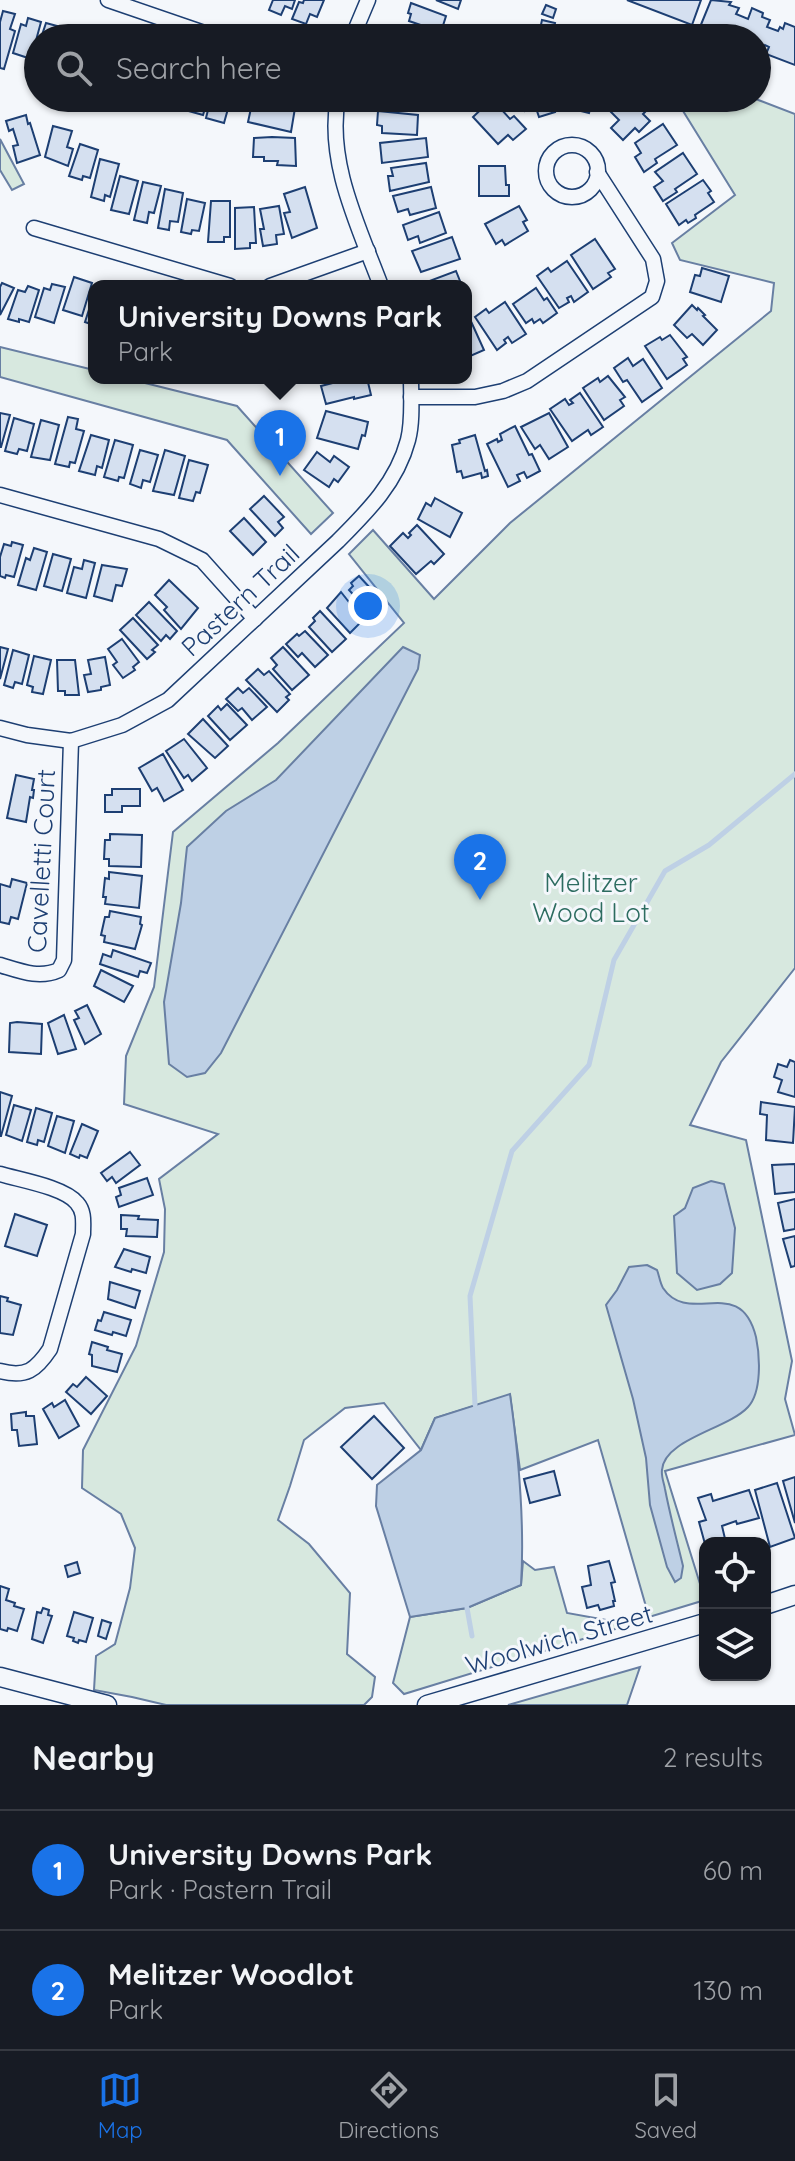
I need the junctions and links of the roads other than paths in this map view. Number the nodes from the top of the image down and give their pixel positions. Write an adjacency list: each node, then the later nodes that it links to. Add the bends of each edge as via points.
1 (108, 0): 3 (street)
2 (368, 0): 4 (street)
3 (178, 24)
4 (358, 24)
5 (337, 112): 8 (street, via 338,158)
6 (597, 172): 13 (street, via 653,259 657,281 652,297 527,381 503,391 475,397)
7 (34, 228): 9 (street)
8 (368, 251): 10 (street); 11 (street)
9 (210, 280)
10 (287, 280)
11 (379, 280)
12 (411, 384): 13 (street, Pastern Trail)
13 (411, 397): 15 (street, Pastern Trail, via 409,437 384,491)
14 (0, 495): 15 (street, via 181,548 202,560)
15 (255, 619): 17 (street, Pastern Trail, via 168,700 122,725)
16 (0, 728): 17 (street, Pastern Trail)
17 (71, 741): 18 (street, Cavelletti Court, via 64,960 48,975)
18 (0, 965)
19 (0, 1174): 20 (street, via 67,1196 83,1216 83,1234 50,1349 26,1372)
20 (0, 1371)
21 (795, 1595): 22 (street)
22 (771, 1603)
23 (699, 1625): 26 (street, Woolwich Street)
24 (0, 1677): 25 (street)
25 (107, 1705)
26 (427, 1705)

